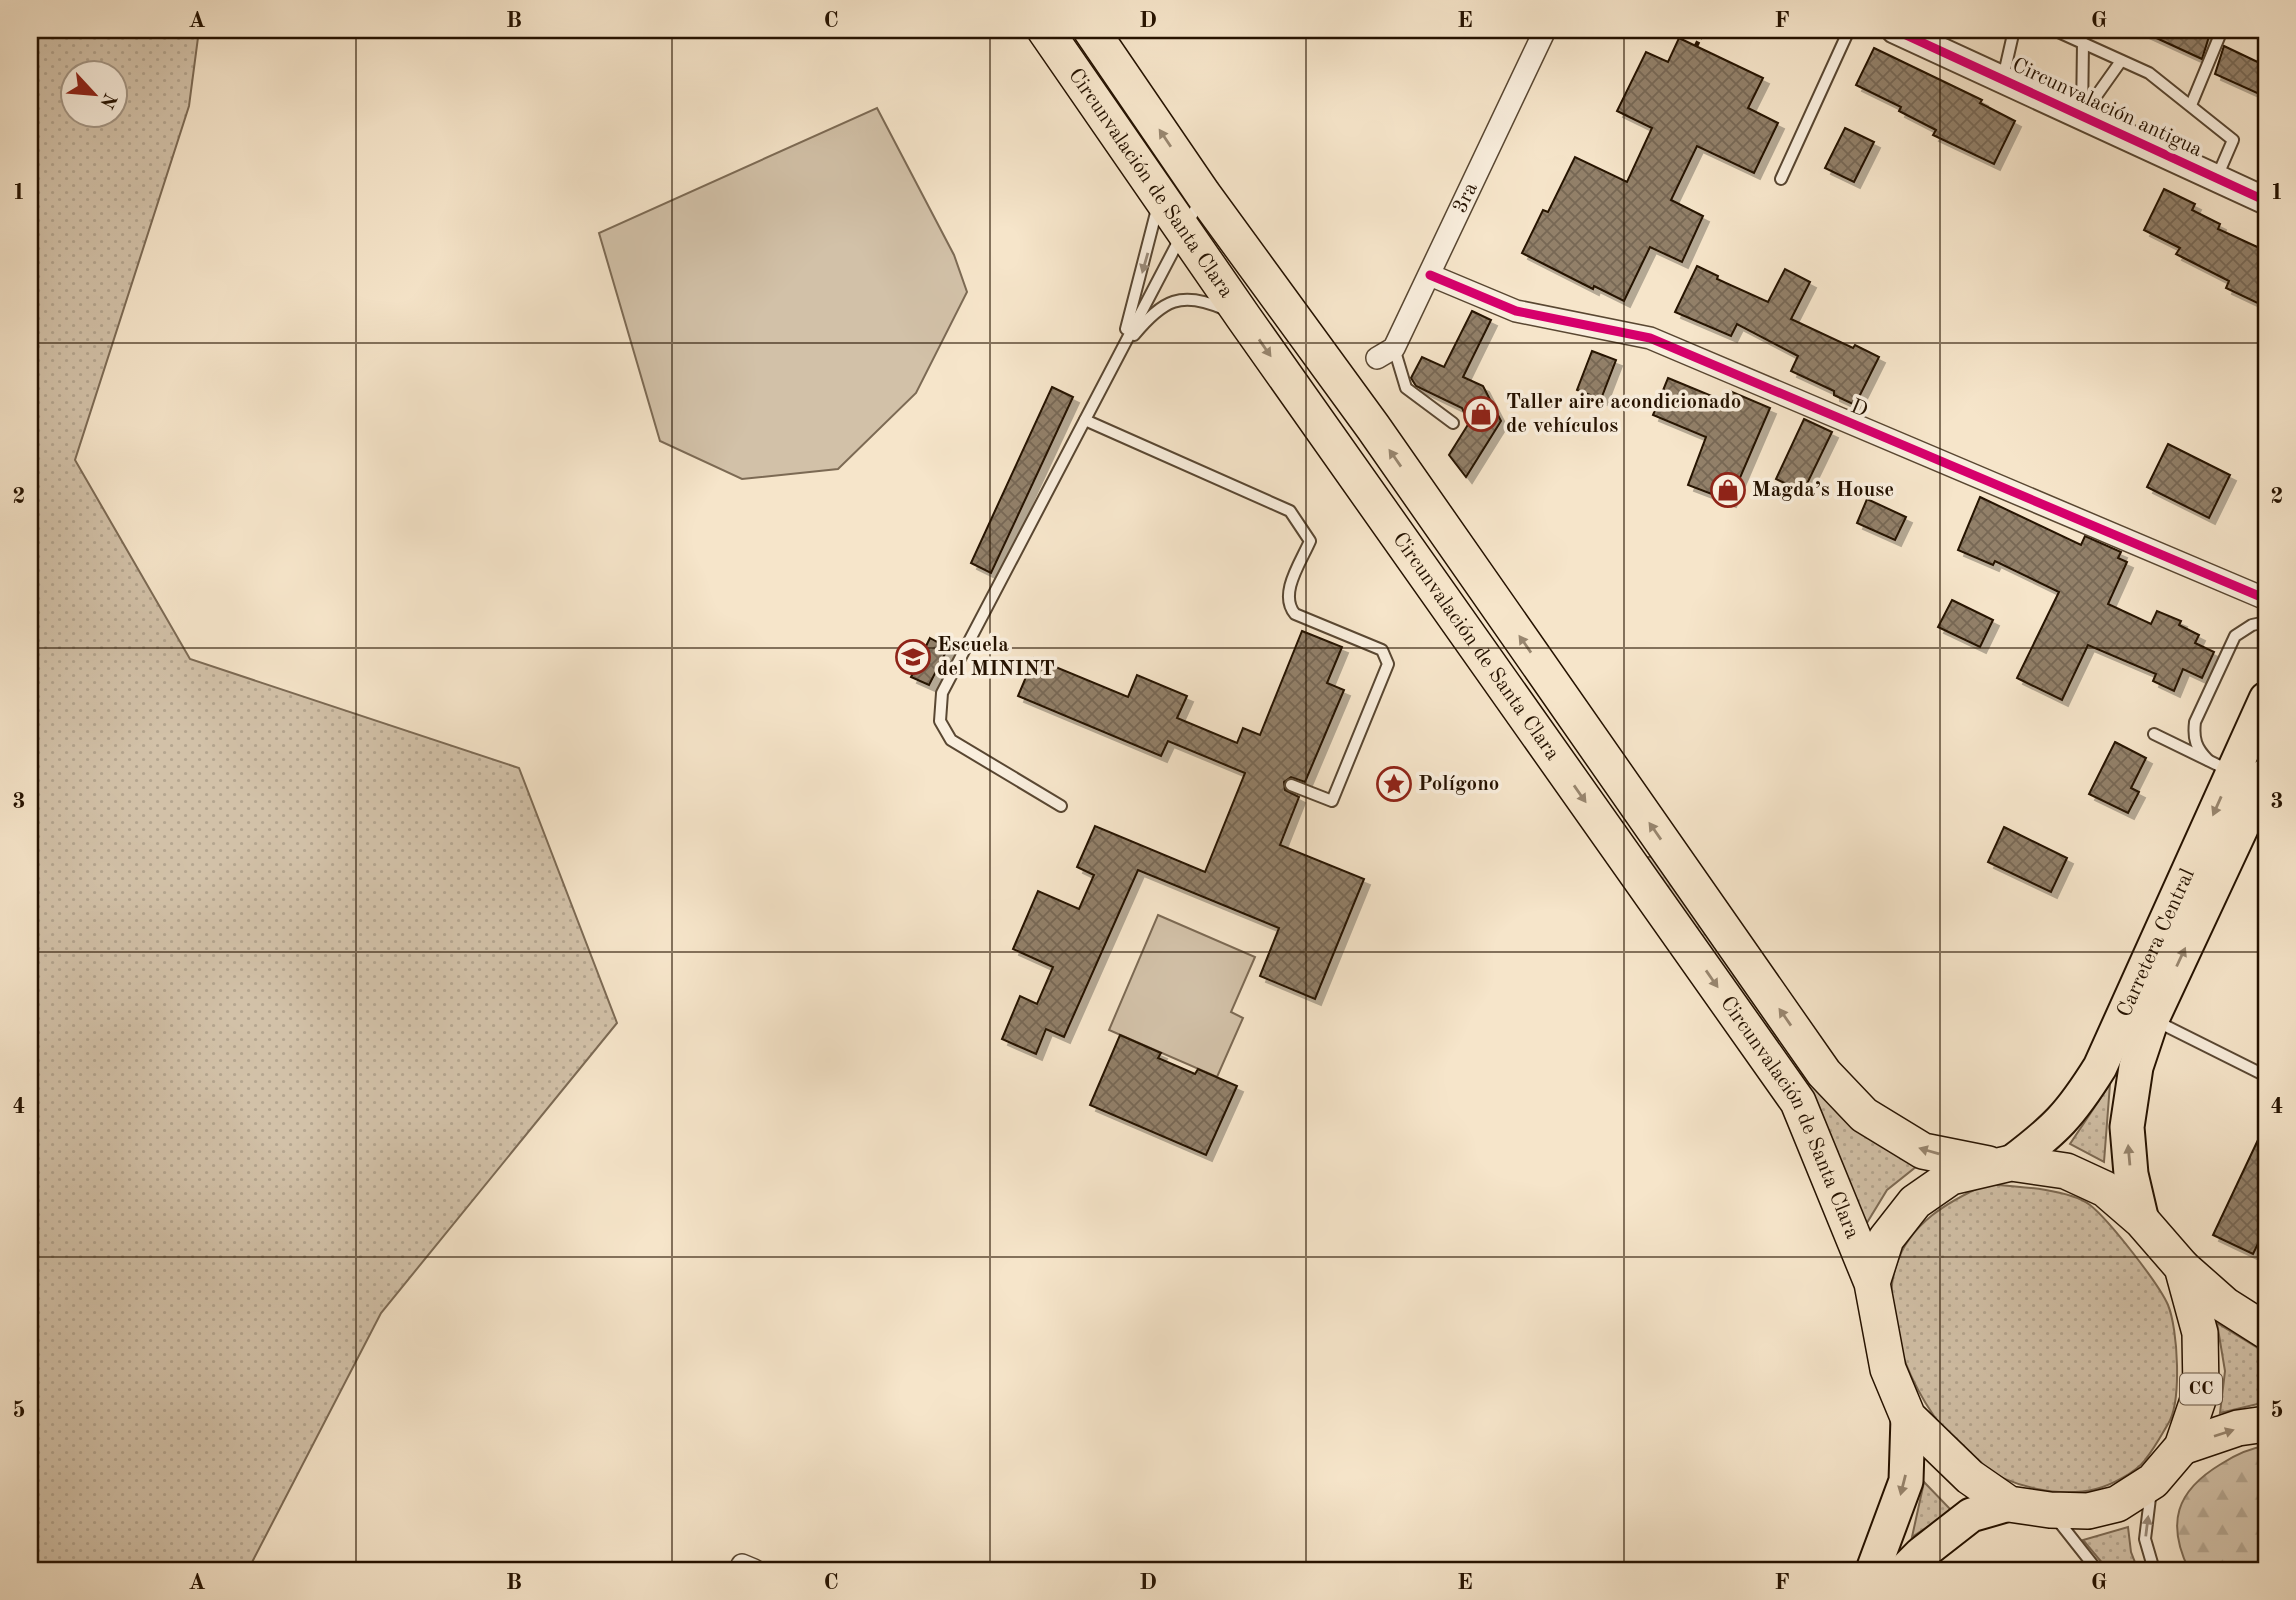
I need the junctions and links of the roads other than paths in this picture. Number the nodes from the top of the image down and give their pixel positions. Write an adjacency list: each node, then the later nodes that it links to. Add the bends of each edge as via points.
1 (1045, 30): 17 (highway, Circunvalación de Santa Clara)
2 (1091, 30): 16 (highway, Circunvalación de Santa Clara, one-way to 2)
3 (1545, 30): 20 (street, 3ra)
4 (1849, 30): 15 (lane)
5 (1895, 30): 11 (street, Circunvalación antigua)
6 (2014, 30): 11 (lane)
7 (2054, 30): 9 (lane)
8 (2222, 30): 12 (lane)
9 (2084, 43): 10 (lane); 13 (lane)
10 (2121, 61): 12 (lane, via 2148,73); 13 (lane)
11 (2003, 79): 13 (street, Circunvalación antigua)
12 (2192, 105): 14 (lane, via 2233,139)
13 (2082, 116): 14 (street, Circunvalación antigua)
14 (2217, 178): 18 (street, Circunvalación antigua)
15 (1781, 179)
16 (1203, 194): 19 (lane); 35 (highway, Circunvalación de Santa Clara, one-way to 16, via 1923,1151 1864,1115 1825,1073 1373,427)
17 (1160, 196): 19 (highway, Circunvalación de Santa Clara); 22 (lane, one-way to 22)
18 (2266, 201)
19 (1184, 232): 21 (highway, Circunvalación de Santa Clara); 22 (lane)
20 (1430, 275): 23 (street, 3ra); 26 (street, D, via 1516,311 1650,338)
21 (1244, 318): 22 (lane, via 1204,300 1173,301 1154,311); 38 (highway, Circunvalación de Santa Clara, one-way to 38, via 1798,1102)
22 (1120, 351): 24 (lane)
23 (1385, 353): 25 (lane, via 1406,388)
24 (1085, 420): 31 (lane, via 1290,511 1310,541 1287,594 1288,606 1295,614 1382,650 1388,664 1332,801); 32 (lane, via 942,693 940,721 951,740)
25 (1453, 423)
26 (2266, 599)
27 (2266, 622): 30 (lane, via 2235,636 2195,722 2198,750)
28 (2266, 699): 30 (main road, Carretera Central / CC)
29 (2154, 734): 30 (lane)
30 (2247, 776): 33 (main road, Carretera Central / CC, one-way to 30); 35 (main road, Carretera Central / CC, one-way to 35, via 2100,1067 2072,1112 2052,1133)
31 (1291, 785)
32 (1060, 806)
33 (2152, 1019): 34 (lane); 36 (main road, Carretera Central / CC, one-way to 33, via 2127,1127 2136,1067)
34 (2266, 1076)
35 (2003, 1164): 36 (highway, CC, via 2066,1171 2105,1189); 38 (highway, CC, via 1951,1177 1915,1202 1886,1239)
36 (2142, 1222): 37 (highway, CC)
37 (2182, 1267): 39 (highway, via 2225,1305); 42 (highway, CC, via 2200,1333 2201,1391)
38 (1872, 1283): 40 (highway, CC, via 1888,1369)
39 (2266, 1331)
40 (1908, 1417): 44 (highway, CC, via 1970,1477); 46 (main road, CC, one-way to 46, via 1906,1481)
41 (2266, 1424): 42 (highway, one-way to 41, via 2238,1428)
42 (2182, 1447): 43 (highway, CC)
43 (2153, 1481): 45 (highway, CC, via 2117,1504 2088,1511); 49 (lane, one-way to 43, via 2146,1539)
44 (2009, 1504): 45 (highway, CC); 47 (main road, CC, via 1971,1515)
45 (2050, 1510): 48 (lane)
46 (1873, 1570)
47 (1905, 1570)
48 (2097, 1570)
49 (2154, 1570)

